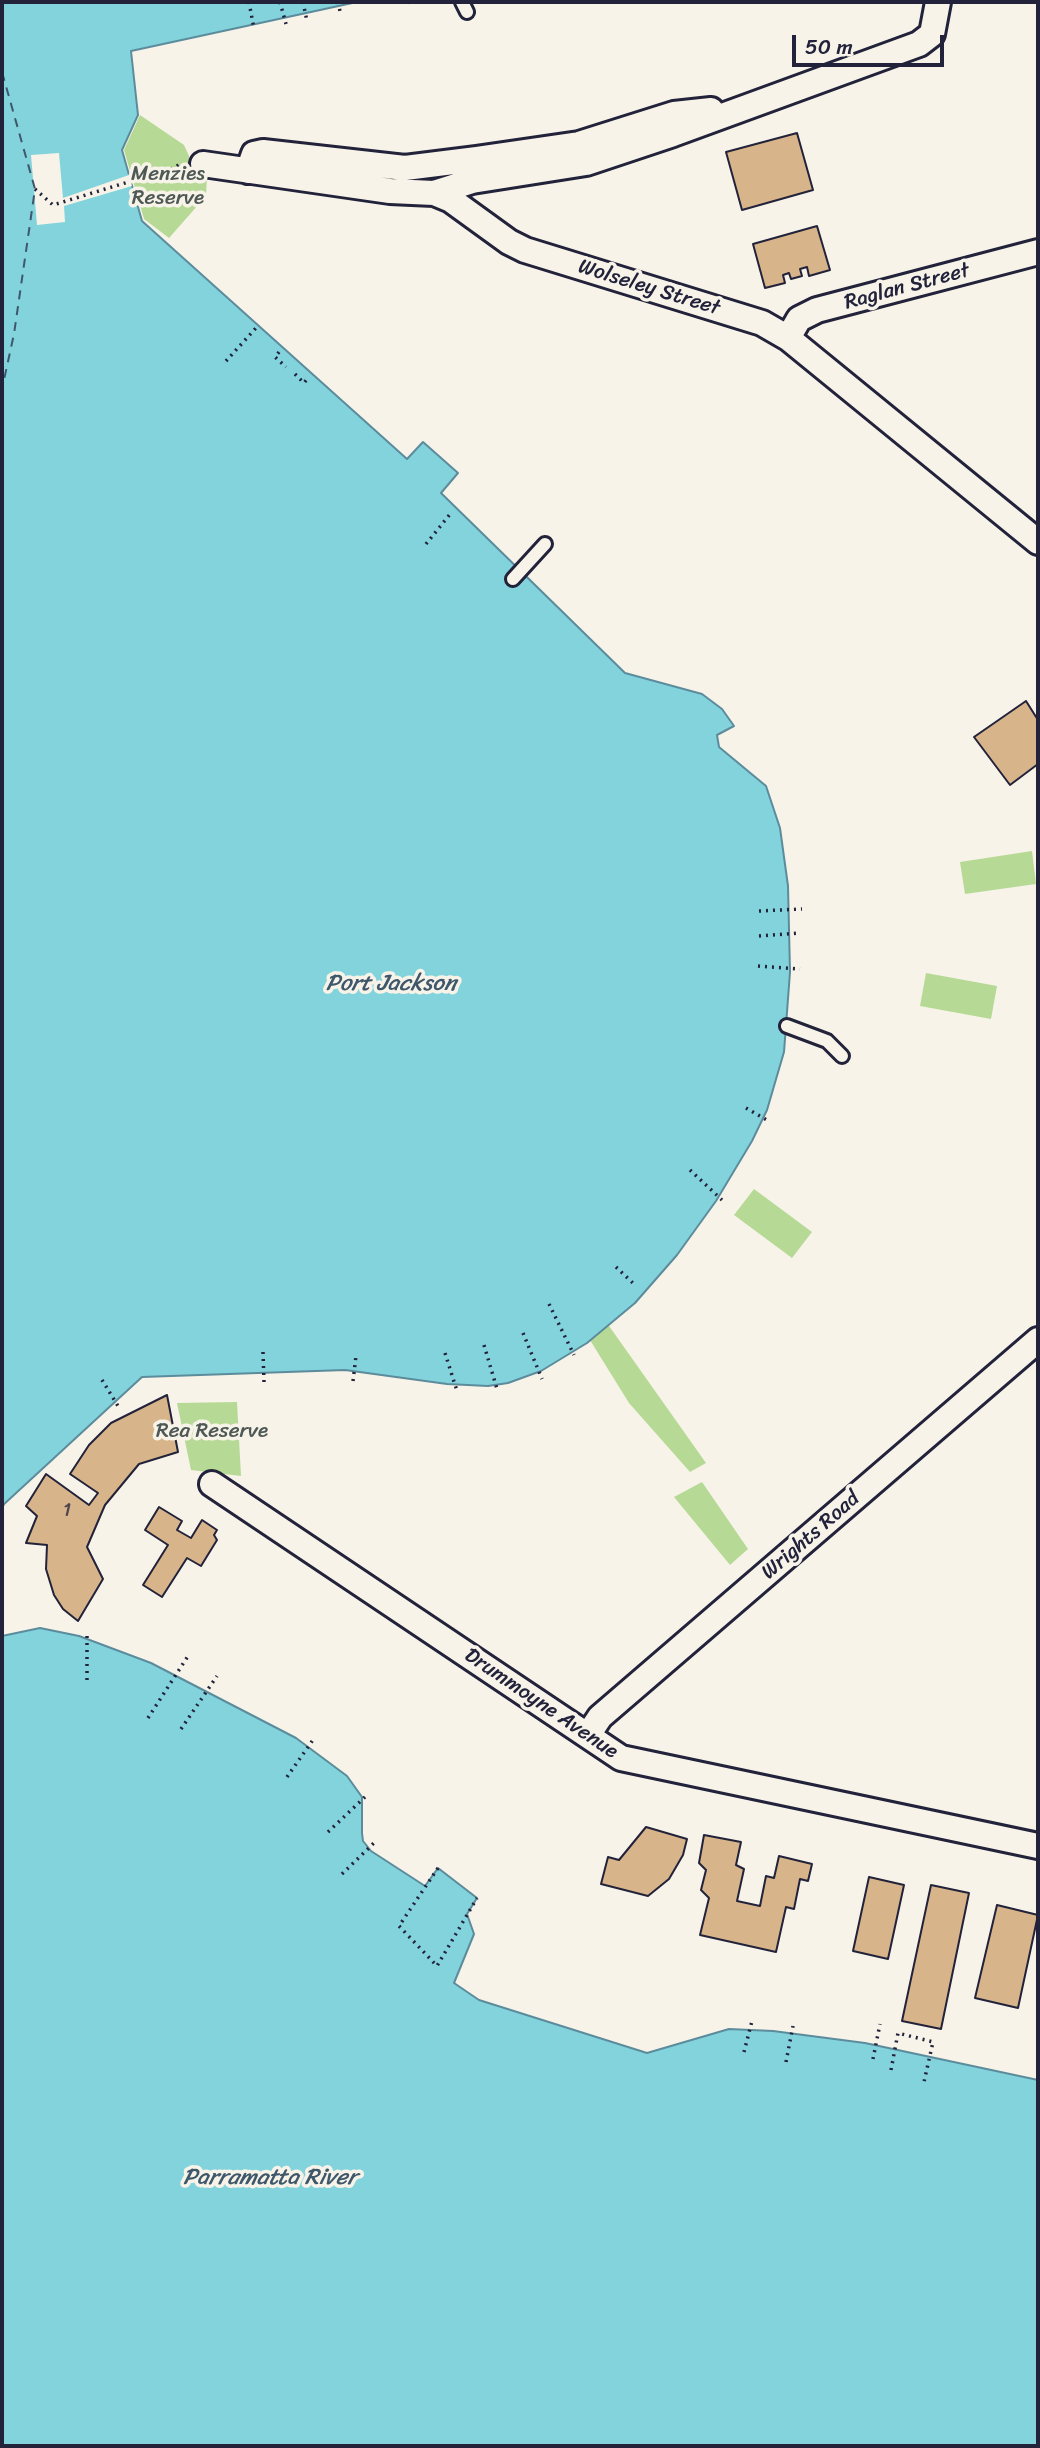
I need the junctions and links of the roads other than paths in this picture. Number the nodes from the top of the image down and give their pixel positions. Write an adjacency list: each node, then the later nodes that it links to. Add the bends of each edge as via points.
1 (938, 2): 2 (street, via 932,34 919,44)
2 (753, 104): 4 (street, via 674,114 579,144 477,159 405,168 262,152 254,154); 5 (street, via 586,163 472,181)
3 (193, 163): 4 (street, Wolseley Street)
4 (248, 171): 5 (street, Wolseley Street)
5 (434, 194): 7 (street, Wolseley Street, via 451,200 525,250 762,323)
6 (1038, 252): 7 (street, Raglan Street, via 808,314 799,319)
7 (788, 338): 8 (street, Wolseley Street)
8 (1035, 533)
9 (545, 544): 10 (lane)
10 (513, 579)
11 (787, 1026): 12 (lane, via 827,1041)
12 (842, 1056)
13 (1038, 1340): 15 (street, Wrights Road, via 600,1717)
14 (212, 1484): 15 (street, Drummoyne Avenue)
15 (588, 1735): 16 (street, Drummoyne Avenue, via 621,1758)
16 (1038, 1846)

